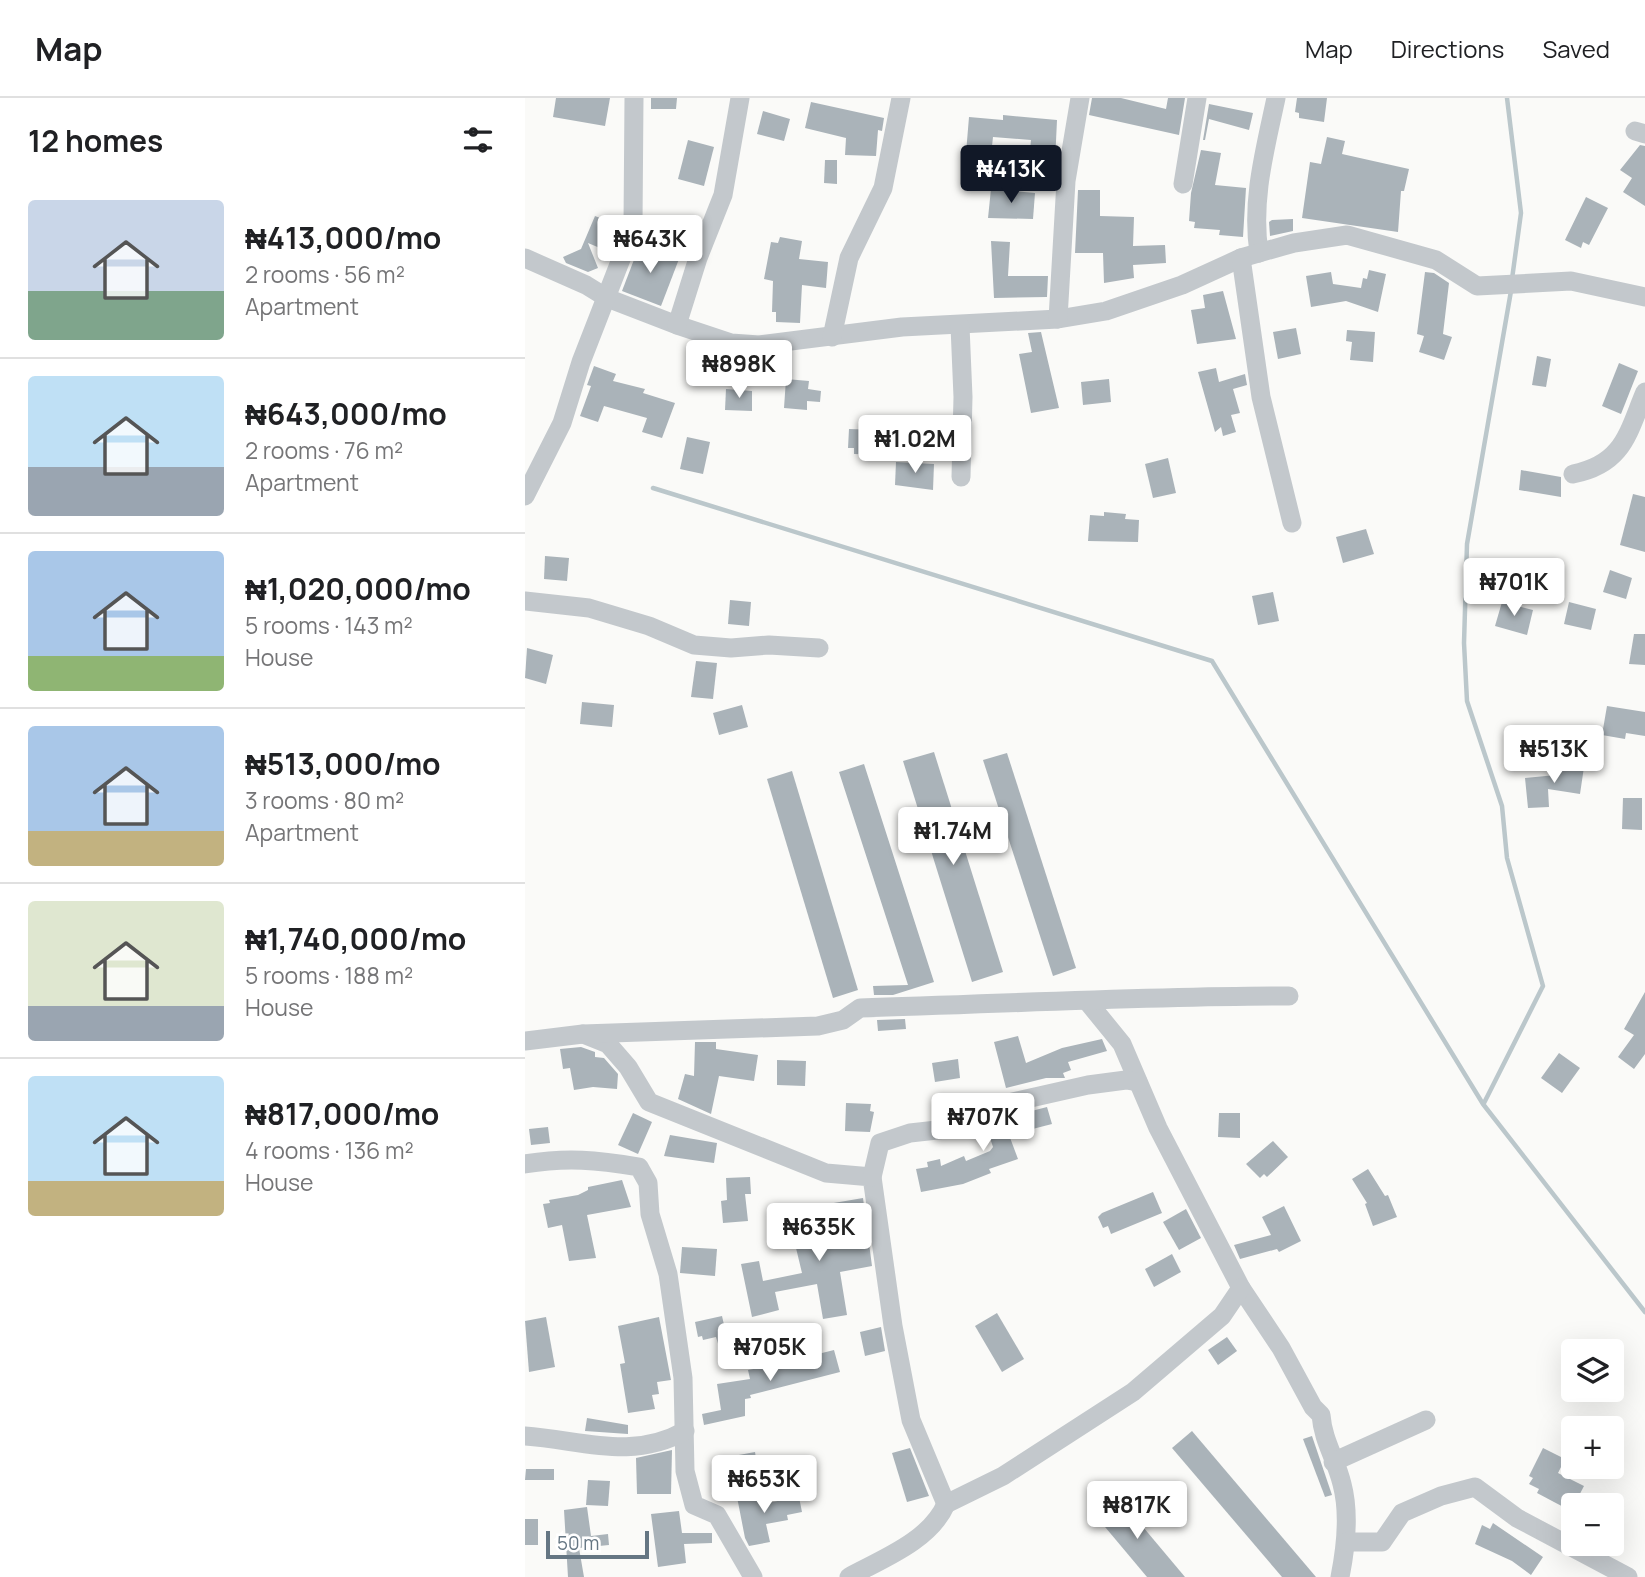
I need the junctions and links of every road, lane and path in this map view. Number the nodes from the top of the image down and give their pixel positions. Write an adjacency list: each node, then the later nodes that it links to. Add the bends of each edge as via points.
1 (634, 98): 11 (street, via 633,224)
2 (740, 98): 13 (street, via 723,195)
3 (901, 98): 15 (street, via 883,188 849,258)
4 (1080, 98): 12 (street, via 1066,181)
5 (1197, 98): 7 (street)
6 (1276, 98): 8 (street, via 1257,186)
7 (1184, 184)
8 (1250, 256): 10 (street, via 1347,235 1436,260 1477,286 1571,281); 12 (street, via 1106,311); 21 (street, via 1261,397)
9 (525, 258): 11 (street)
10 (1645, 297)
11 (607, 298): 13 (street); 17 (street, via 562,423)
12 (1058, 320): 14 (street)
13 (677, 325): 15 (street, via 731,343 759,345)
14 (960, 326): 15 (street, via 902,327); 19 (street)
15 (832, 337)
16 (1645, 392): 18 (street, via 1626,440 1588,471)
17 (533, 461): 20 (street)
18 (1573, 474)
19 (961, 477)
20 (525, 496)
21 (1292, 523)
22 (525, 601): 23 (street, via 589,608 694,645)
23 (819, 648)
24 (1289, 996): 25 (street, via 1144,996)
25 (1087, 1002): 26 (street, via 860,1008 843,1020 818,1026); 28 (street, via 1122,1045)
26 (583, 1034): 27 (street); 30 (street, via 608,1044 649,1102 826,1173)
27 (525, 1041)
28 (1138, 1082): 30 (street, via 1088,1085 1004,1104 946,1129 910,1133 880,1143); 31 (street)
29 (525, 1164): 33 (street, via 574,1158 603,1161 639,1167 649,1183 650,1214 668,1274 683,1378)
30 (872, 1177): 36 (street, via 911,1420)
31 (1241, 1288): 35 (street, via 1321,1415); 36 (street, via 1222,1316 1133,1392 1003,1476)
32 (1426, 1420): 35 (street)
33 (685, 1431): 34 (street, via 672,1438 615,1449); 38 (street, via 685,1471 694,1505 717,1515)
34 (525, 1436)
35 (1333, 1462): 37 (street, via 1342,1484)
36 (946, 1504): 39 (street, via 940,1517 918,1538)
37 (1347, 1542): 40 (street); 41 (street, via 1382,1542 1402,1513 1475,1487 1517,1518)
38 (753, 1577)
39 (849, 1577)
40 (1341, 1577)
41 (1628, 1577)

